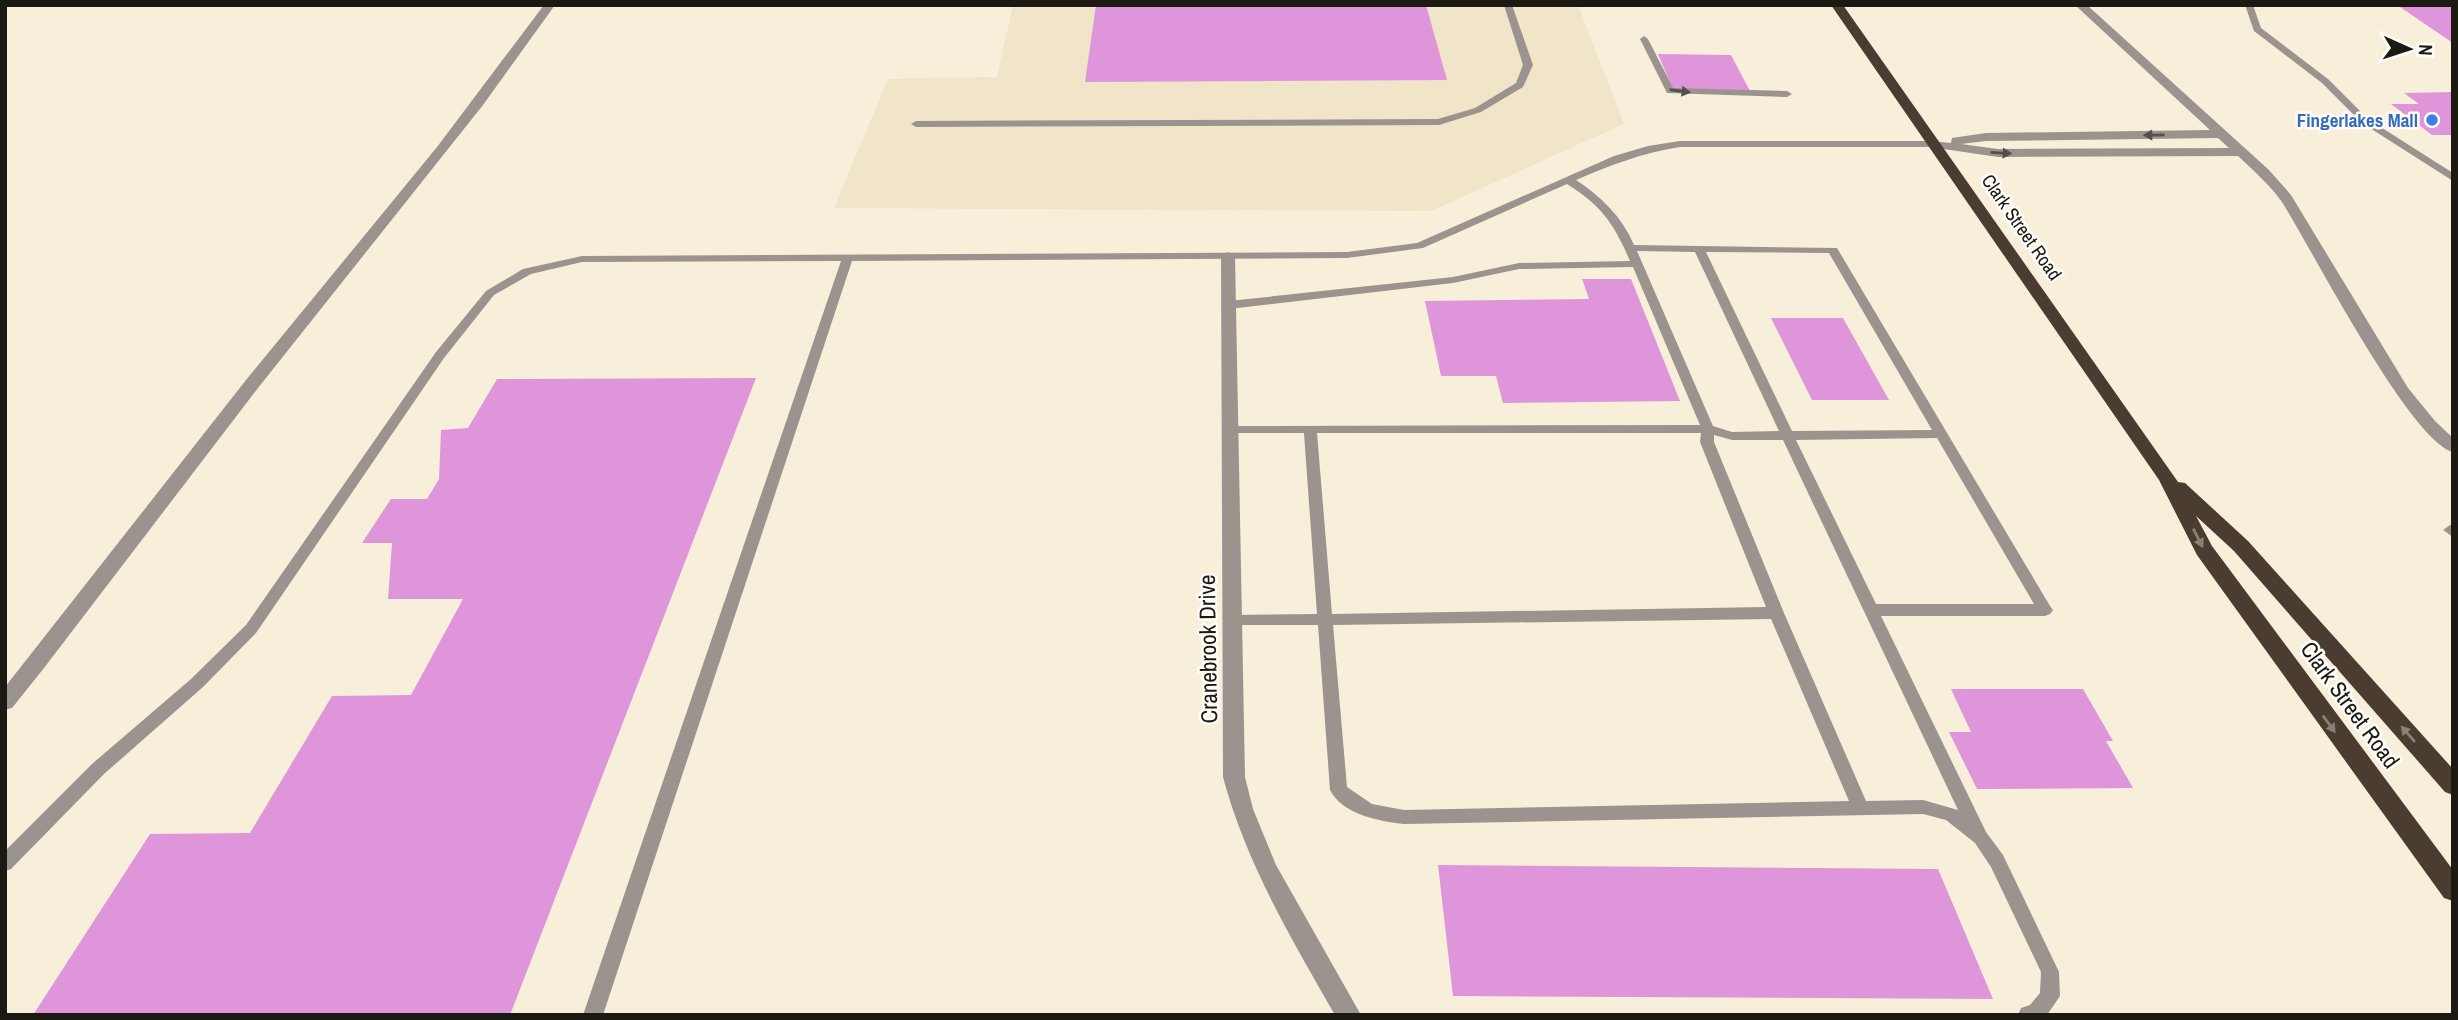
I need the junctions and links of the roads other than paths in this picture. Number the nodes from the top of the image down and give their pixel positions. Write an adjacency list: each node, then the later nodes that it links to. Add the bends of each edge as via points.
1 (550, 5): 31 (street, via 447,143)
2 (1508, 5): 8 (lane, via 1528,65 1520,85 1478,110 1439,122)
3 (1837, 5): 10 (highway, Clark Street Road)
4 (2080, 5): 9 (street)
5 (2249, 5): 12 (lane, via 2257,29 2325,82 2365,121)
6 (1644, 39): 7 (lane, one-way to 7, via 1670,91)
7 (1787, 94)
8 (916, 124)
9 (2222, 134): 10 (street, one-way to 10, via 1986,137); 11 (street)
10 (1934, 144): 11 (street, one-way to 11, via 1998,153); 13 (lane, via 1680,144 1638,152); 26 (highway, Clark Street Road)
11 (2241, 152): 25 (street, via 2286,198 2402,391)
12 (2453, 178)
13 (1568, 180): 14 (lane, via 1610,211); 16 (lane, via 1419,246 1348,256)
14 (1630, 248): 15 (lane); 18 (lane)
15 (1699, 249): 23 (lane, via 1833,250); 24 (lane)
16 (1228, 256): 17 (lane); 19 (street, Cranebrook Drive)
17 (848, 257): 35 (lane, via 582,259 527,271 490,293 440,355 251,629 98,769); 37 (lane)
18 (1637, 264): 19 (lane, via 1519,266 1453,280); 22 (lane)
19 (1229, 305): 20 (street, Cranebrook Drive)
20 (1230, 429): 21 (lane); 30 (street, Cranebrook Drive)
21 (1310, 429): 22 (lane); 29 (lane)
22 (1708, 429): 24 (lane, via 1732,436); 28 (lane, via 1707,442)
23 (1941, 434): 24 (lane); 27 (lane, via 2045,610)
24 (1789, 436): 27 (lane)
25 (2453, 447)
26 (2167, 478): 32 (highway, Clark Street Road, one-way to 26, via 2241,546); 36 (highway, Clark Street Road, one-way to 36, via 2204,550)
27 (1871, 610): 34 (lane)
28 (1776, 613): 29 (lane); 33 (lane)
29 (1325, 620): 30 (lane); 33 (lane, via 1339,790 1352,804 1377,814)
30 (1231, 621): 38 (street, Cranebrook Drive, via 1234,777 1240,804 1277,888)
31 (5, 702)
32 (2453, 785)
33 (1861, 808): 34 (lane, via 1923,807 1951,814)
34 (1981, 838): 39 (lane, via 2002,869 2050,972 2050,996 2036,1013)
35 (5, 863)
36 (2453, 890)
37 (593, 1015)
38 (1349, 1015)
39 (2028, 1015)

